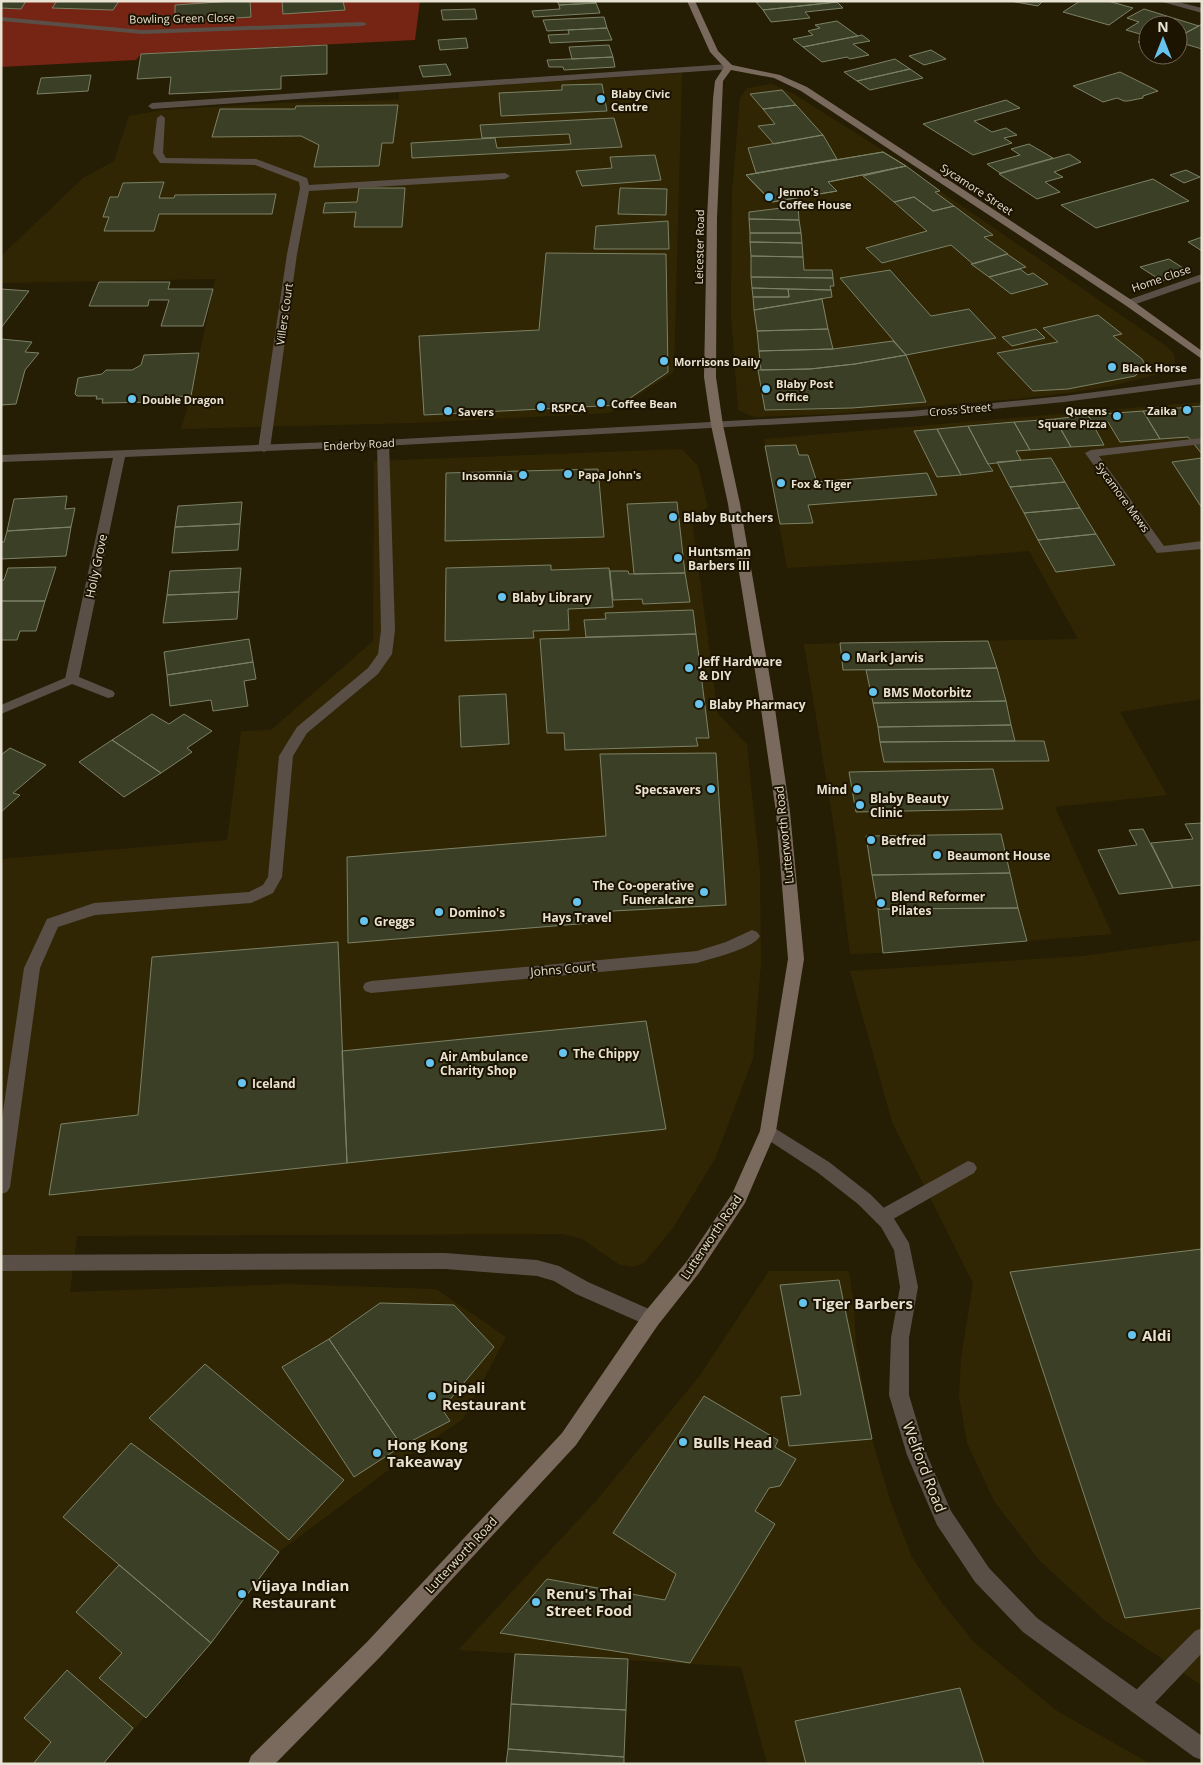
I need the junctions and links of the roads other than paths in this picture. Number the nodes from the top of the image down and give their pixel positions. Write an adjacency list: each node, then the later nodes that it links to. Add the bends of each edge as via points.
1 (691, 1): 6 (street, via 714,52)
2 (1163, 1): 3 (street)
3 (1202, 11)
4 (1, 19): 5 (street, Bowling Green Close, via 142,32)
5 (363, 24)
6 (729, 67): 7 (street); 12 (street, Sycamore Street, via 787,79); 15 (street, Leicester Road, via 719,81 712,218 710,377)
7 (152, 106)
8 (161, 118): 10 (street, via 158,153 163,161 256,162)
9 (505, 176): 10 (street)
10 (304, 184): 18 (street, Villers Court)
11 (1202, 277): 12 (street, Home Close)
12 (1129, 303): 13 (street, Sycamore Street)
13 (1202, 356)
14 (1202, 381): 15 (street, Cross Street, via 1064,400 911,414)
15 (717, 425): 17 (street, Enderby Road); 21 (street, Leicester Road)
16 (1202, 441): 22 (street, Sycamore Mews, via 1091,453 1162,550)
17 (383, 443): 18 (street, Enderby Road); 30 (street, via 388,630 385,654 373,671 302,730 286,756 275,877 268,889 251,897 94,910 52,924 32,968)
18 (264, 449): 19 (street, Enderby Road)
19 (120, 454): 20 (street, Enderby Road); 23 (street, Holly Grove)
20 (1, 459)
21 (734, 504): 28 (street, Lutterworth Road, via 783,812 796,960)
22 (1202, 545)
23 (72, 679): 24 (street); 25 (street)
24 (108, 694)
25 (1, 710)
26 (752, 936): 27 (street, Johns Court, via 698,956)
27 (371, 987)
28 (768, 1131): 31 (street, Welford Road, via 823,1167); 33 (street, Lutterworth Road, via 739,1198 693,1267)
29 (968, 1168): 31 (street)
30 (1, 1187)
31 (882, 1217): 35 (street, Welford Road, via 903,1249 909,1287 900,1338 899,1394 917,1455 944,1518 982,1575 1030,1625)
32 (1, 1263): 33 (street, via 445,1261 537,1268 559,1274)
33 (651, 1319): 37 (street, Lutterworth Road, via 569,1439 374,1649)
34 (1202, 1638): 35 (street)
35 (1138, 1703): 36 (street, Welford Road)
36 (1202, 1749)
37 (259, 1764)

